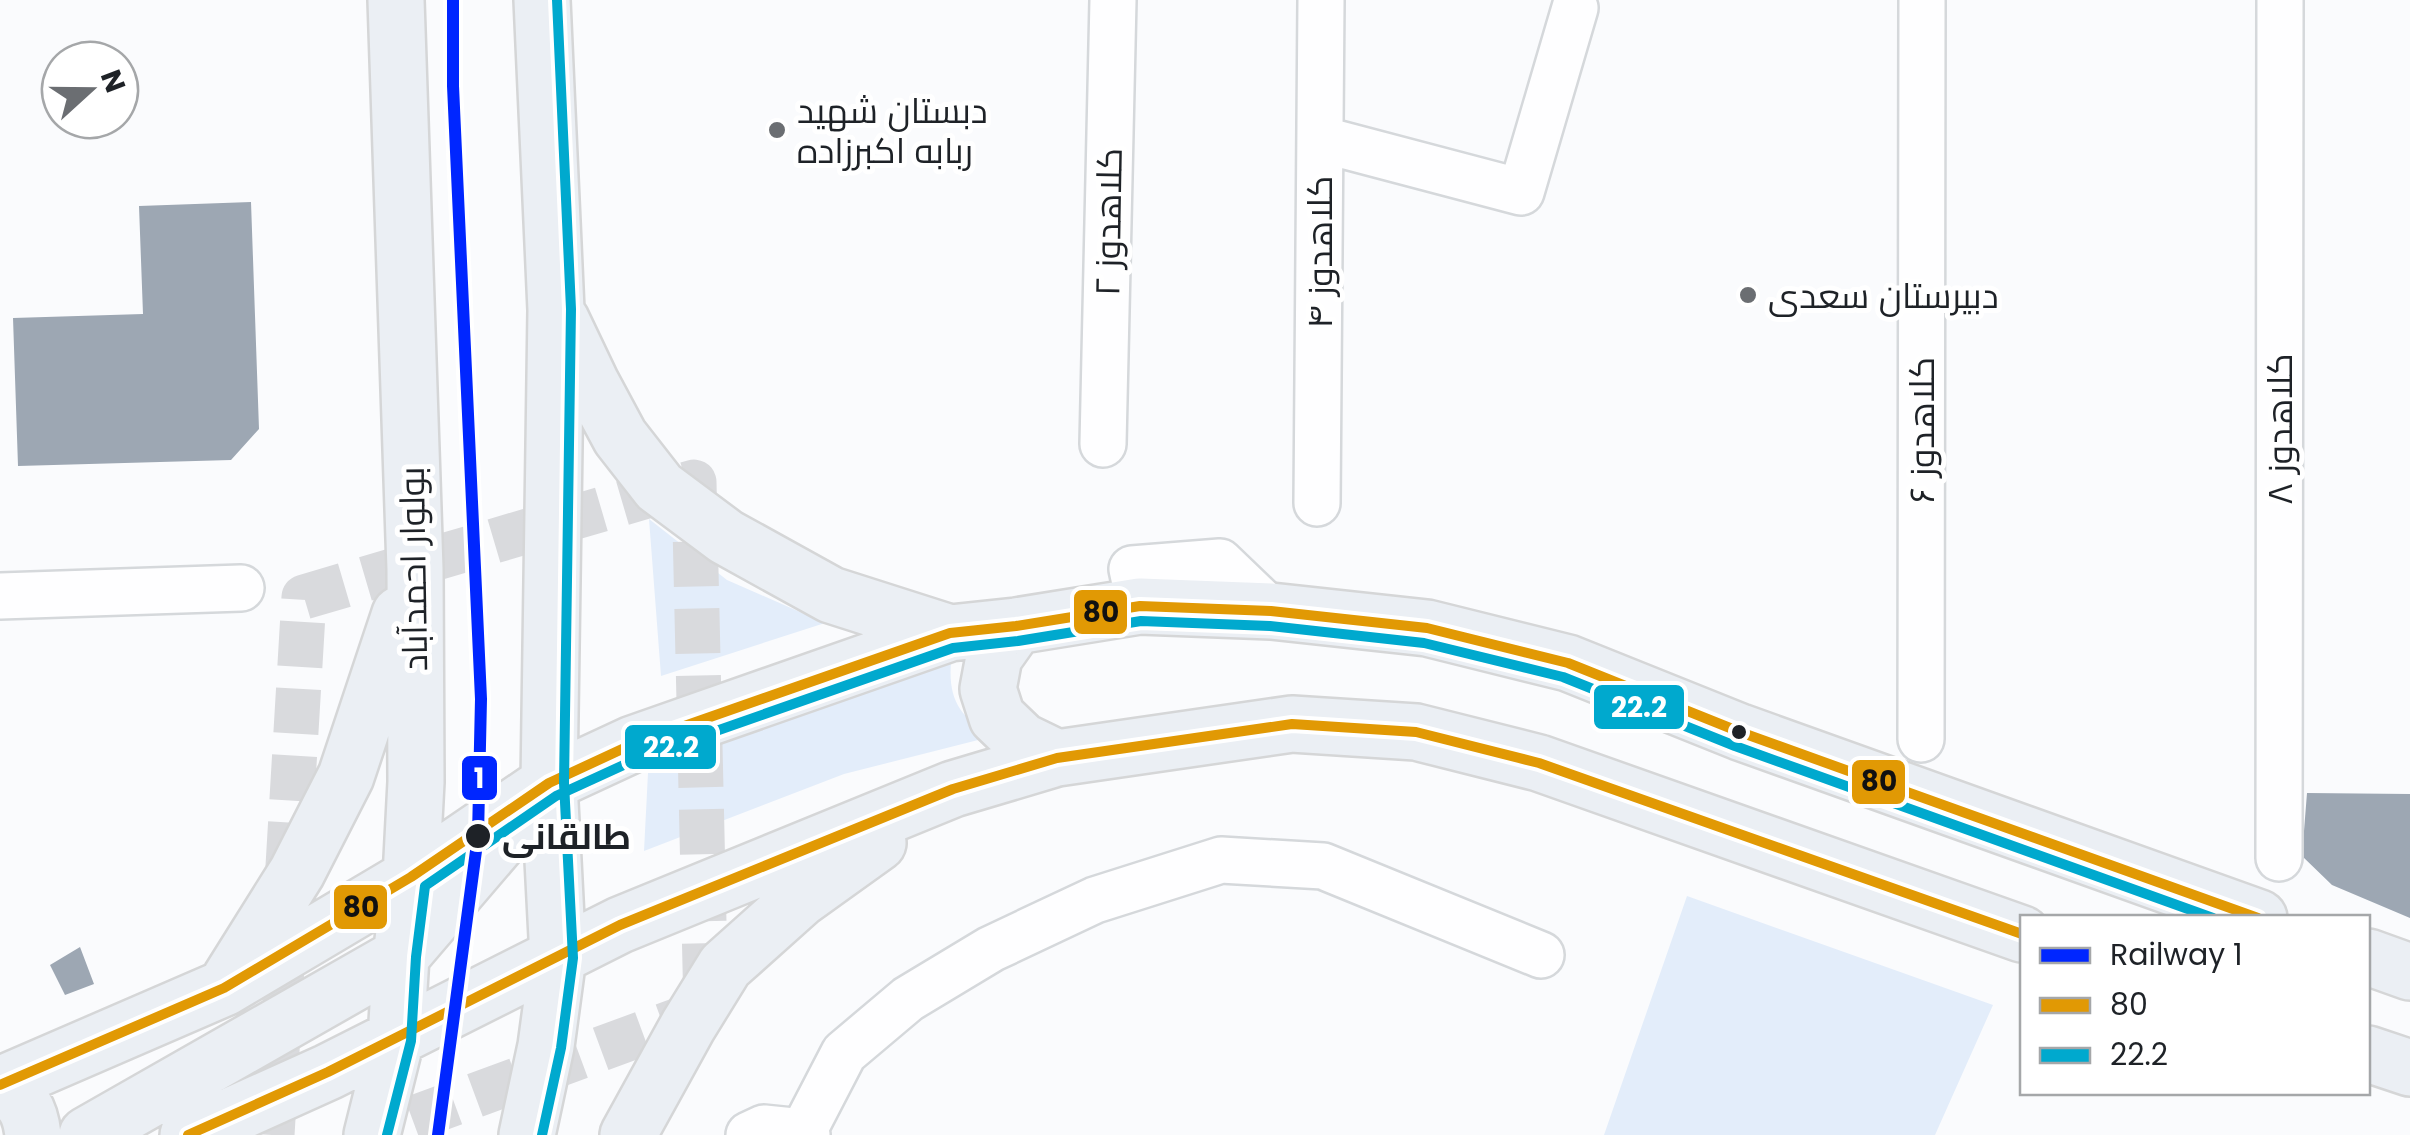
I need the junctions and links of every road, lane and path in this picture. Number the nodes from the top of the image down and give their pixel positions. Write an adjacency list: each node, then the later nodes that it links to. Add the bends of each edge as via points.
1 (396, 0): 12 (main road, بولوار احمدآباد)
2 (542, 0): 9 (main road)
3 (1114, 0): 10 (street, کلاهدوز ۲)
4 (1321, 0): 8 (street, کلاهدوز ۴)
5 (1922, 0): 17 (street, کلاهدوز ۶)
6 (2280, 0): 21 (street, کلاهدوز ۸)
7 (1576, 8): 8 (street, via 1521,192)
8 (1320, 139): 11 (street, کلاهدوز ۴)
9 (556, 310): 16 (main road, via 620,436 659,486 726,537 830,595); 19 (main road)
10 (1103, 444)
11 (1317, 503)
12 (414, 569): 22 (main road, بولوار احمدآباد); 30 (main road, via 346,776)
13 (241, 588): 14 (street)
14 (0, 596)
15 (1016, 626): 16 (main road); 18 (main road, via 994,657 988,689 996,716 1022,741); 23 (main road, via 1140,606 1271,611 1427,628 1568,663 1740,732)
16 (950, 633): 19 (main road, via 634,744)
17 (1921, 739)
18 (1056, 758): 20 (main road); 24 (main road, via 1292,724 1416,732 1539,763)
19 (549, 783): 22 (main road); 26 (main road); 27 (main road)
20 (953, 789): 27 (main road, via 620,925); 41 (main road, via 800,899 726,966)
21 (2279, 858)
22 (411, 877): 26 (main road, بولوار احمدآباد); 30 (main road)
23 (2250, 915)
24 (2020, 933)
25 (1541, 955): 35 (street, via 1323,866 1221,860 1095,900 991,949 908,999 844,1053)
26 (401, 956): 31 (main road, بولوار احمدآباد); 37 (main road)
27 (558, 957): 31 (main road); 40 (main road)
28 (2370, 957): 29 (main road)
29 (2410, 972)
30 (224, 988): 34 (main road)
31 (396, 1038): 38 (main road); 39 (main road, بولوار احمدآباد)
32 (2370, 1055): 33 (main road)
33 (2410, 1068)
34 (1, 1085): 36 (main road, via 30,1114)
35 (805, 1133): 42 (street, via 764,1128)
36 (33, 1135)
37 (87, 1135)
38 (188, 1135)
39 (372, 1135)
40 (527, 1135)
41 (628, 1135)
42 (750, 1135)

